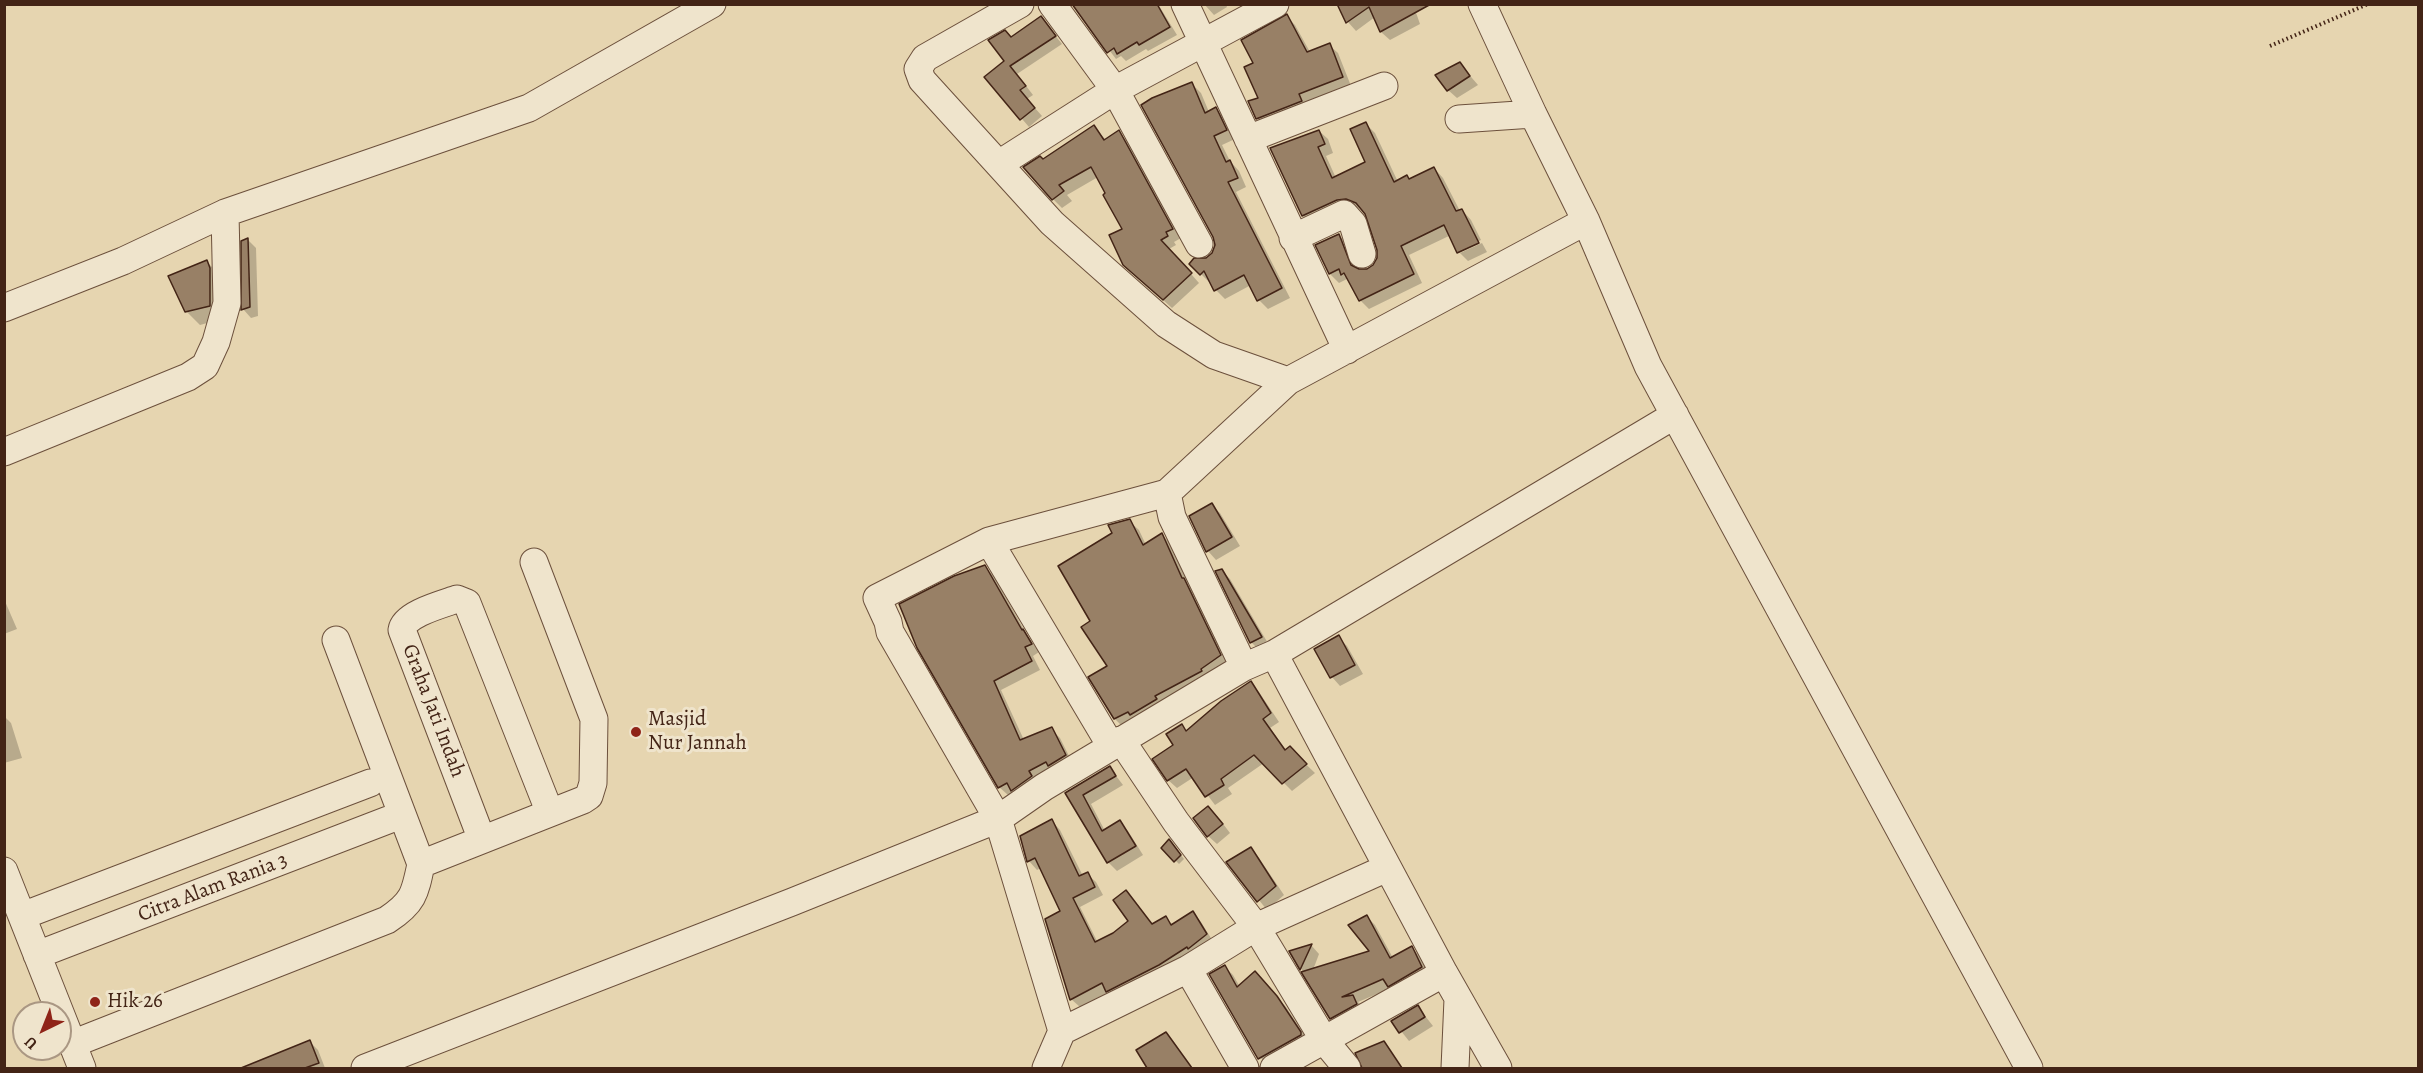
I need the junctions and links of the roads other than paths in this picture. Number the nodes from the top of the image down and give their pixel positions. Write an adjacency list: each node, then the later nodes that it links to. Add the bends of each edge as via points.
1 (712, 4): 14 (street, via 529,108)
2 (1020, 4): 13 (street, via 925,58 918,69 922,80)
3 (1052, 4): 9 (street)
4 (1185, 4): 7 (street)
5 (1275, 4): 7 (street)
6 (1482, 4): 10 (street)
7 (1205, 44): 9 (street); 12 (street)
8 (1384, 86): 12 (street)
9 (1116, 90): 13 (street); 17 (street)
10 (1533, 114): 11 (street); 15 (street)
11 (1459, 119)
12 (1248, 139): 16 (street)
13 (999, 164): 21 (street, via 1052,223 1166,324 1214,355)
14 (225, 213): 19 (street, via 123,261); 23 (street, via 227,303 205,366 188,377)
15 (1586, 221): 20 (street); 22 (street, via 1648,366)
16 (1293, 238): 18 (street, via 1344,214 1353,224); 20 (street)
17 (1199, 244)
18 (1362, 254)
19 (4, 308)
20 (1347, 350): 21 (street)
21 (1288, 381): 24 (street)
22 (1675, 415): 28 (street); 57 (street)
23 (4, 452)
24 (1167, 493): 25 (street); 29 (street, via 1172,517)
25 (989, 541): 30 (street); 33 (street, via 877,598 890,632)
26 (534, 562): 32 (street, via 594,719 592,789 583,800)
27 (336, 640): 36 (street)
28 (1274, 654): 29 (street); 37 (street)
29 (1244, 668): 30 (street)
30 (1116, 743): 33 (street); 40 (street)
31 (370, 783): 39 (street, Citra Alam Rania 3)
32 (550, 813): 35 (street); 35 (street, Graha Jati Indah, via 467,603 457,598 409,618 402,630)
33 (998, 819): 46 (street); 50 (street)
34 (388, 820): 41 (street, Citra Alam Rania 3)
35 (482, 840): 36 (street)
36 (421, 864): 48 (street, via 416,890 404,909 387,920)
37 (1387, 868): 40 (street); 43 (street)
38 (4, 871): 39 (street)
39 (22, 916): 41 (street)
40 (1256, 927): 42 (street); 47 (street)
41 (37, 955): 45 (street)
42 (1188, 969): 46 (street); 52 (street)
43 (1444, 973): 44 (street); 47 (street)
44 (1458, 999): 55 (street); 56 (street)
45 (55, 1001)
46 (1062, 1031): 51 (street)
47 (1324, 1040): 53 (street); 54 (street)
48 (72, 1044): 49 (street)
49 (82, 1068)
50 (365, 1068)
51 (1046, 1068)
52 (1245, 1068)
53 (1274, 1068)
54 (1347, 1068)
55 (1455, 1068)
56 (1498, 1068)
57 (2029, 1068)

